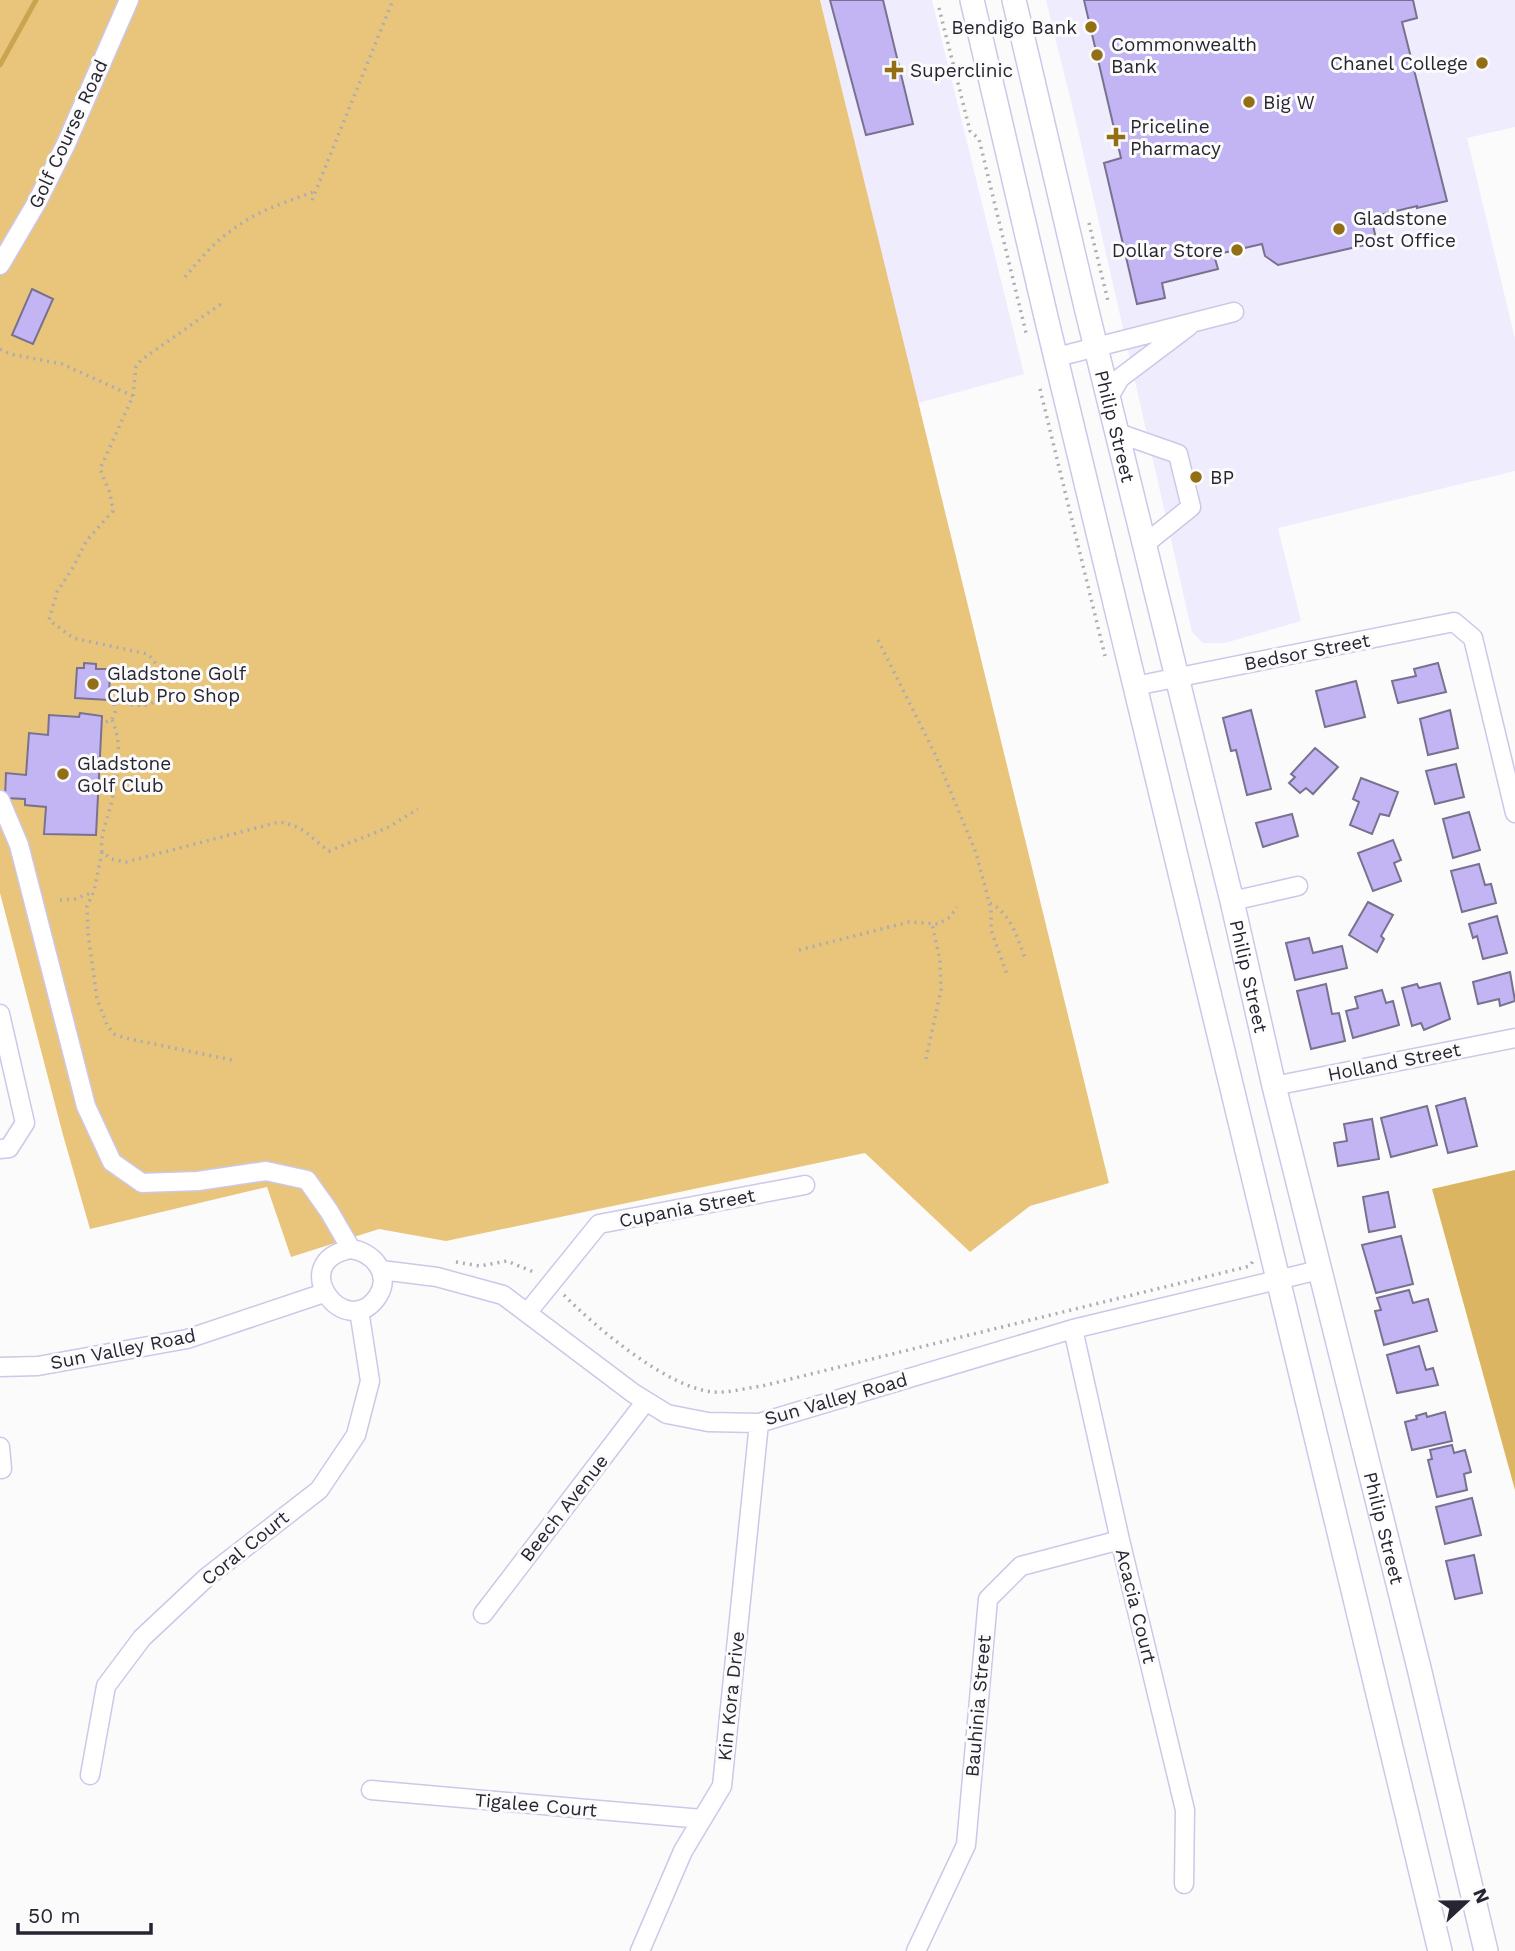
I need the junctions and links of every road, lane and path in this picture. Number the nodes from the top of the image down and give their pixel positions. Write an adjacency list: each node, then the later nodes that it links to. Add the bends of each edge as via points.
1 (129, 0): 9 (street, Golf Course Road, via 66,144)
2 (393, 0): 6 (path)
3 (972, 0): 18 (main road)
4 (1014, 0): 16 (main road, Philip Street)
5 (939, 8): 15 (path, via 970,131 979,139)
6 (316, 191): 7 (path); 10 (path, via 237,225)
7 (312, 200)
8 (1087, 213): 11 (path)
9 (0, 265)
10 (185, 277)
11 (1108, 301)
12 (221, 304): 19 (path, via 141,360)
13 (1234, 312): 14 (street)
14 (1194, 322): 16 (street); 20 (street, via 1120,378)
15 (1027, 337)
16 (1096, 346): 18 (street); 20 (main road, Philip Street)
17 (0, 349): 19 (path, via 62,364)
18 (1057, 357): 25 (main road)
19 (133, 396): 26 (path, via 100,469 113,511 87,540 57,592 49,620 73,638 148,654 162,671 165,691 158,700 142,707 114,702)
20 (1109, 397): 21 (main road, Philip Street)
21 (1118, 433): 22 (main road, Philip Street); 22 (street, via 1178,454 1191,507)
22 (1145, 544): 24 (main road, Philip Street)
23 (878, 640): 36 (path, via 957,804)
24 (1178, 676): 25 (street, Bedsor Street); 30 (street, Bedsor Street, via 1454,622 1473,638); 35 (main road, Philip Street)
25 (1135, 686): 54 (main road)
26 (112, 720): 27 (path); 31 (path, via 118,752)
27 (102, 723)
28 (0, 800): 49 (street, via 19,845 86,1106 112,1162 142,1182 198,1181 266,1171 307,1180)
29 (418, 809): 31 (path, via 387,828 328,850 295,824 279,822 126,862)
30 (1515, 809)
31 (102, 852): 33 (path)
32 (1298, 886): 35 (street)
33 (94, 891): 34 (path); 45 (path, via 87,906 97,999 114,1034)
34 (60, 900)
35 (1232, 901): 46 (main road, Philip Street)
36 (990, 903): 40 (path, via 1014,928); 41 (path, via 991,930)
37 (957, 906): 38 (path, via 950,917)
38 (932, 924): 39 (path, via 909,922); 44 (path, via 942,990)
39 (799, 950)
40 (1026, 958)
41 (1008, 977)
42 (0, 1014): 47 (street, via 25,1123 9,1148)
43 (1515, 1038): 46 (street, Holland Street)
44 (926, 1059)
45 (232, 1060)
46 (1274, 1086): 53 (main road, Philip Street)
47 (0, 1149)
48 (805, 1185): 55 (street, Cupania Street, via 599,1224)
49 (351, 1249): 52 (street, via 369,1254); 56 (street, via 339,1251 323,1269)
50 (454, 1262): 55 (path, via 480,1266 507,1261)
51 (1250, 1266): 55 (path, via 762,1386 713,1392 688,1386 623,1348)
52 (381, 1270): 57 (street, via 379,1294); 58 (street, Sun Valley Road, via 437,1277 503,1294)
53 (1319, 1270): 54 (street, Sun Valley Road); 74 (main road, Philip Street)
54 (1280, 1280): 59 (street, Sun Valley Road); 73 (main road)
55 (551, 1282): 58 (street, Cupania Street)
56 (324, 1293): 57 (street, via 339,1307); 60 (street, Sun Valley Road, via 187,1339 38,1366)
57 (359, 1310): 67 (street, Coral Court, via 370,1381 356,1435 319,1490 207,1577 142,1638 106,1686)
58 (527, 1313): 61 (street, Sun Valley Road)
59 (1073, 1329): 62 (street, Sun Valley Road); 65 (street, Acacia Court)
60 (0, 1367)
61 (646, 1401): 62 (street, Sun Valley Road, via 667,1414 708,1422); 66 (street, Beech Avenue)
62 (759, 1423): 69 (street, Kin Kora Drive, via 722,1786)
63 (0, 1447): 64 (street)
64 (2, 1469)
65 (1120, 1540): 70 (street, Acacia Court, via 1185,1810); 72 (street, Bauhinia Street, via 1021,1566 988,1599 966,1845)
66 (482, 1614)
67 (90, 1775)
68 (370, 1790): 69 (street, Tigalee Court)
69 (702, 1819): 71 (street, Kin Kora Drive, via 683,1851)
70 (1184, 1884)
71 (640, 1951)
72 (916, 1951)
73 (1440, 1951)
74 (1486, 1951)

